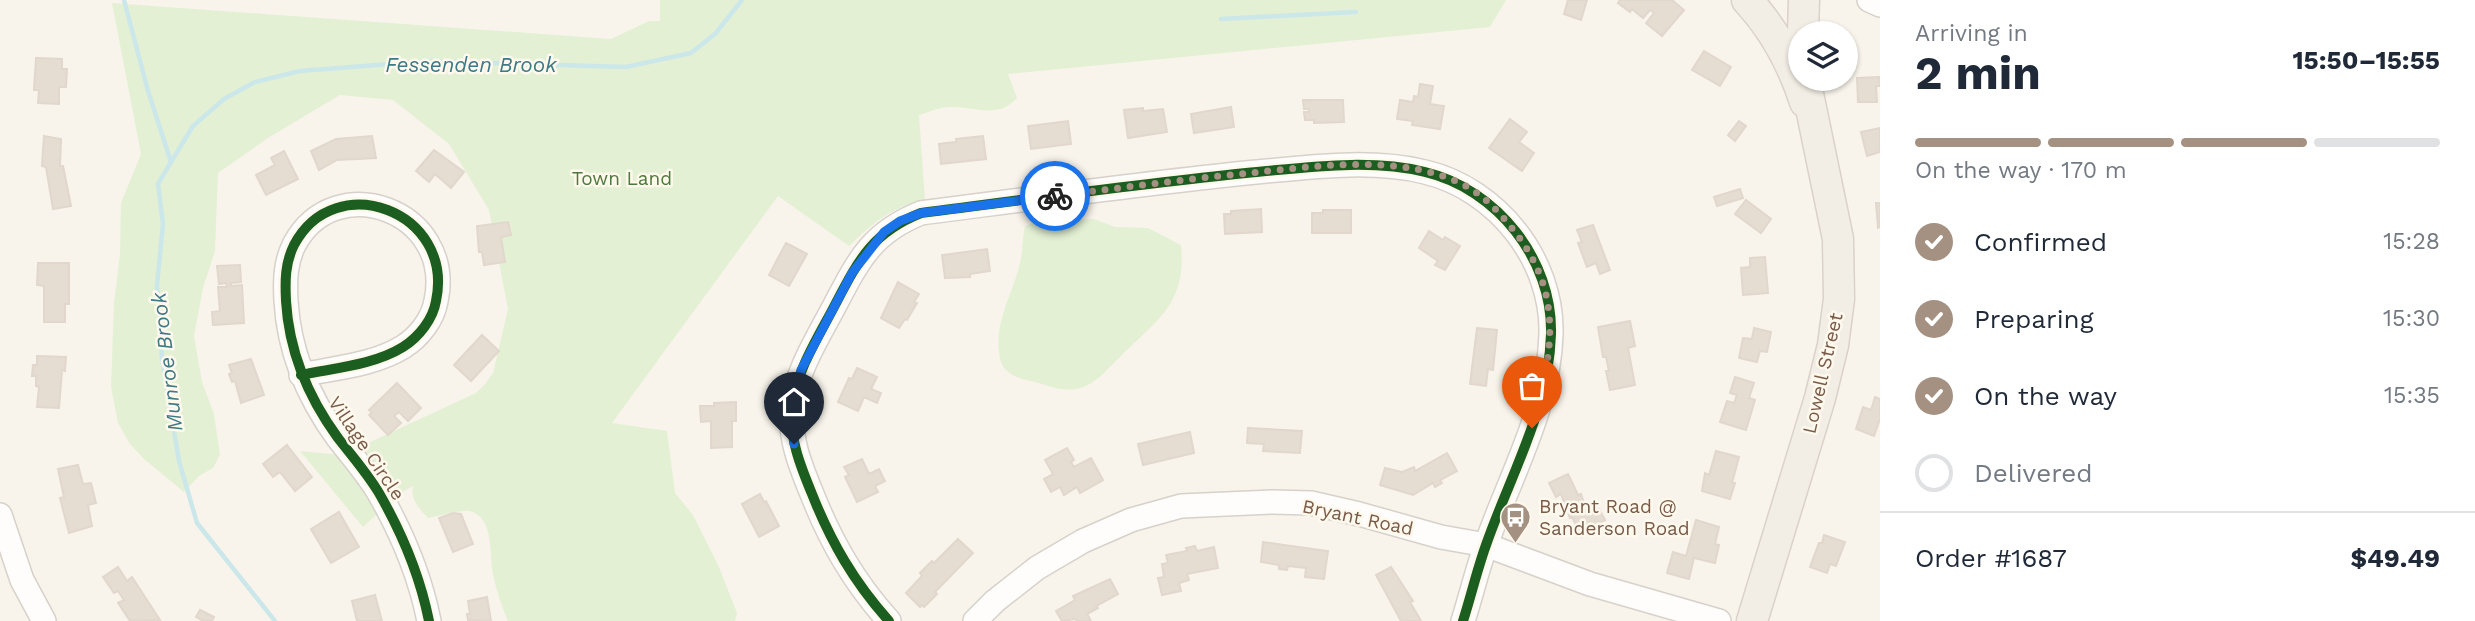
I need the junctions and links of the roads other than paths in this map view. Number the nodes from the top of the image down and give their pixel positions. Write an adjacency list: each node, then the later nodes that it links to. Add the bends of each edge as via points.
1 (1747, 0): 7 (main road, via 1769,27 1793,70)
2 (1804, 0): 5 (main road)
3 (1868, 0): 4 (street)
4 (1880, 5)
5 (1803, 21)
6 (1808, 91): 7 (main road, Lowell Street)
7 (1823, 162): 17 (main road, Lowell Street, via 1838,239 1839,299 1833,345)
8 (301, 375): 8 (street, Village Circle, via 391,353 418,335 428,321 437,298 438,272 427,240 402,216 369,205 335,209 296,241 285,287 287,321); 12 (street, Village Circle, via 391,515 414,567)
9 (0, 515): 11 (street, via 22,579)
10 (1486, 545): 13 (street, via 1532,428 1551,332 1549,306 1534,261 1502,215 1469,188 1402,168 1322,167 934,211 900,221 861,259 801,370 792,407 796,454 827,531 853,577); 14 (street, Bryant Road, via 1311,503 1181,506 1131,520 1083,541 1037,568); 15 (street); 16 (street, Bryant Road, via 1590,584)
11 (44, 621)
12 (429, 621)
13 (889, 621)
14 (975, 621)
15 (1463, 621)
16 (1719, 621)
17 (1752, 621)

